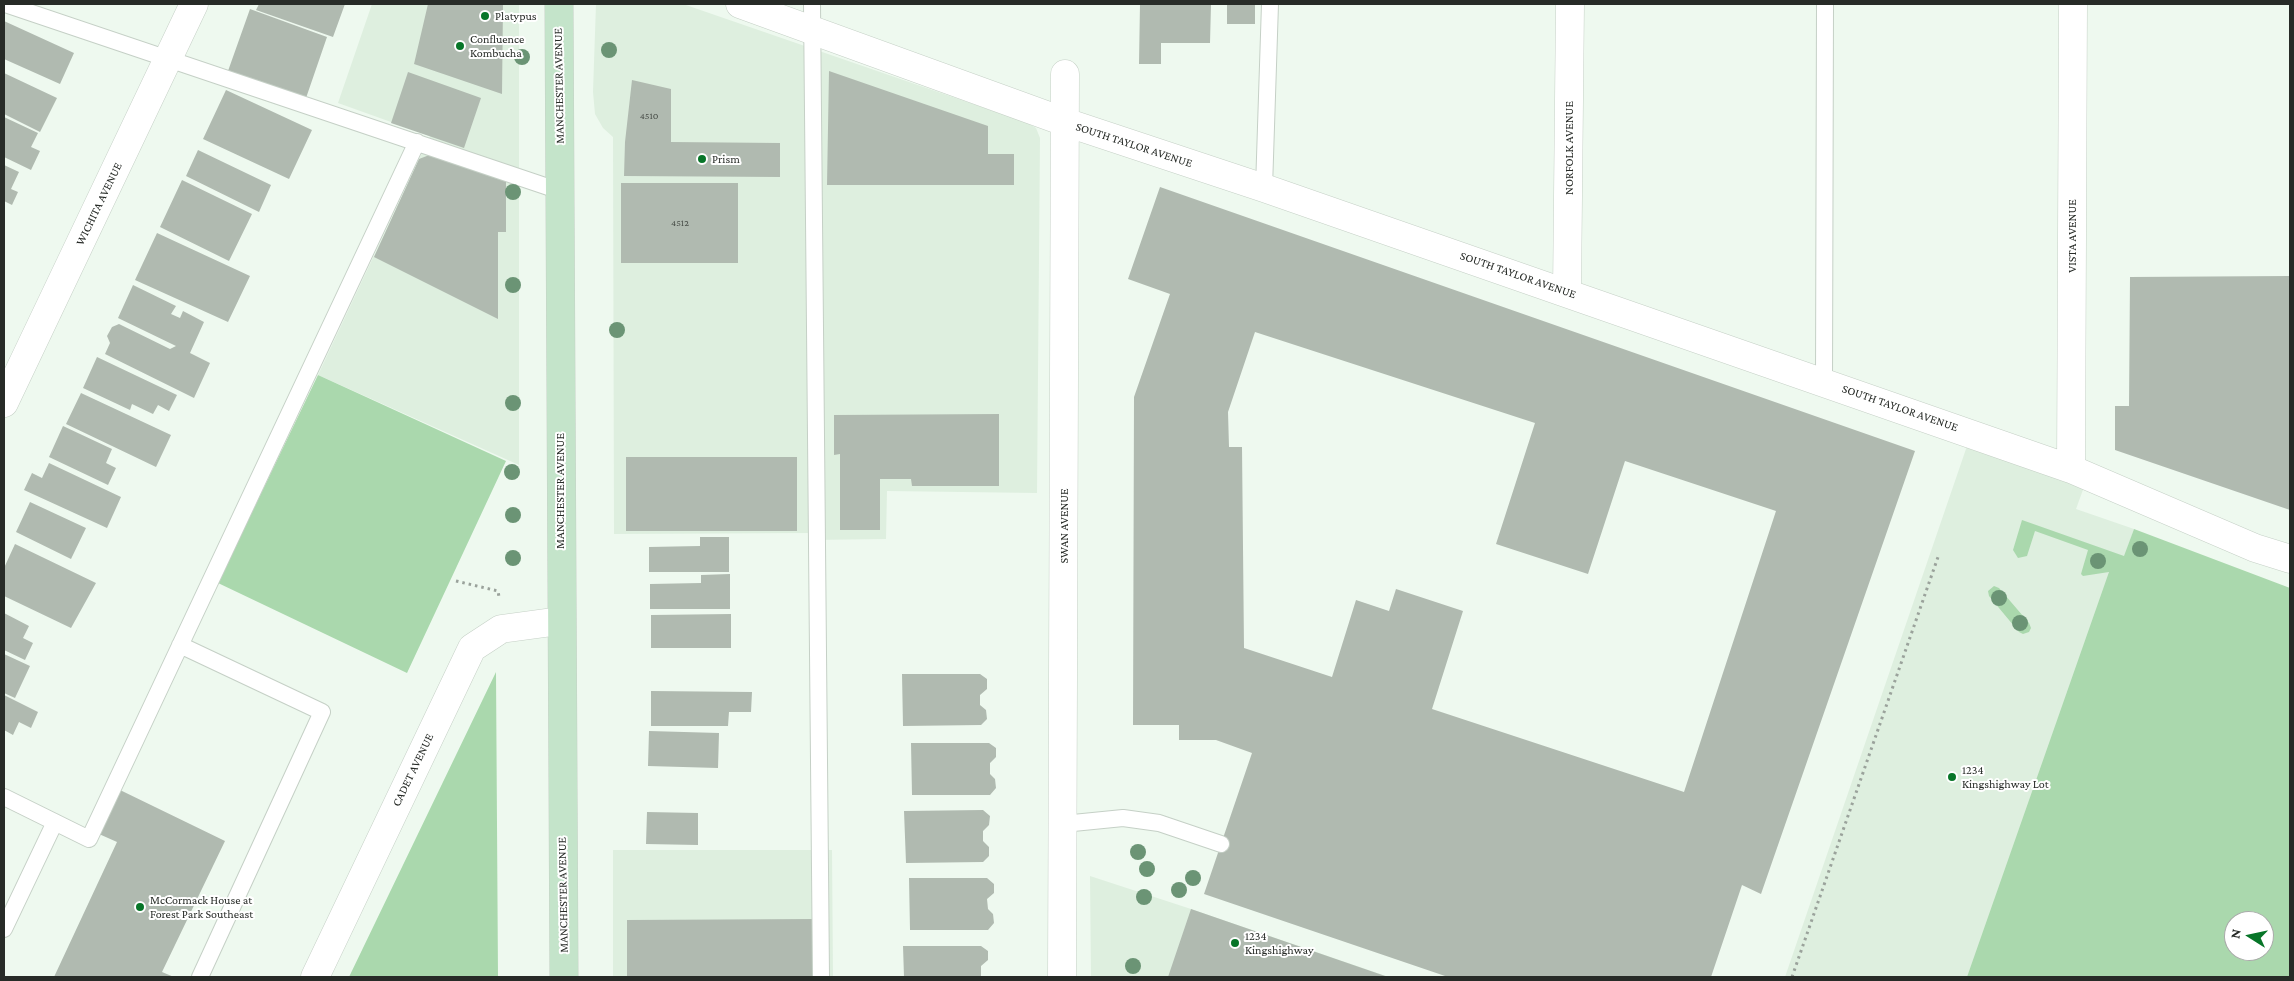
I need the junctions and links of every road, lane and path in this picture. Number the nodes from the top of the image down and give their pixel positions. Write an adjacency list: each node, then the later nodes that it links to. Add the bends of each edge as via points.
1 (5, 4): 10 (lane)
2 (194, 4): 10 (street, WICHITA AVENUE)
3 (558, 4): 15 (main road, MANCHESTER AVENUE)
4 (740, 4): 9 (street, SOUTH TAYLOR AVENUE)
5 (1270, 4): 14 (lane)
6 (1570, 4): 16 (street, NORFOLK AVENUE)
7 (1825, 4): 17 (lane)
8 (2073, 4): 19 (street, VISTA AVENUE)
9 (812, 16): 12 (street, SOUTH TAYLOR AVENUE); 34 (lane)
10 (169, 59): 13 (lane); 18 (street, WICHITA AVENUE)
11 (1065, 74): 12 (street, SWAN AVENUE)
12 (1066, 122): 14 (street, SOUTH TAYLOR AVENUE); 28 (street, SWAN AVENUE)
13 (417, 142): 15 (lane); 25 (lane)
14 (1264, 188): 16 (street, SOUTH TAYLOR AVENUE)
15 (560, 191): 24 (main road, MANCHESTER AVENUE)
16 (1567, 292): 17 (street, SOUTH TAYLOR AVENUE)
17 (1824, 382): 19 (street, SOUTH TAYLOR AVENUE)
18 (4, 403)
19 (2071, 469): 21 (street, SOUTH TAYLOR AVENUE, via 2255,548)
20 (1938, 557): 36 (path)
21 (2290, 559)
22 (456, 581): 23 (path, via 498,591)
23 (499, 600)
24 (560, 621): 32 (street, CADET AVENUE, via 501,629 472,648); 33 (main road, MANCHESTER AVENUE)
25 (180, 646): 27 (lane, via 89,839); 31 (lane, via 322,712)
26 (4, 797): 27 (lane)
27 (55, 822): 30 (lane)
28 (1063, 824): 29 (lane, via 1123,818 1159,822); 35 (street, SWAN AVENUE)
29 (1221, 844)
30 (4, 929)
31 (200, 977)
32 (314, 977)
33 (564, 977)
34 (821, 977)
35 (1062, 977)
36 (1792, 977)

